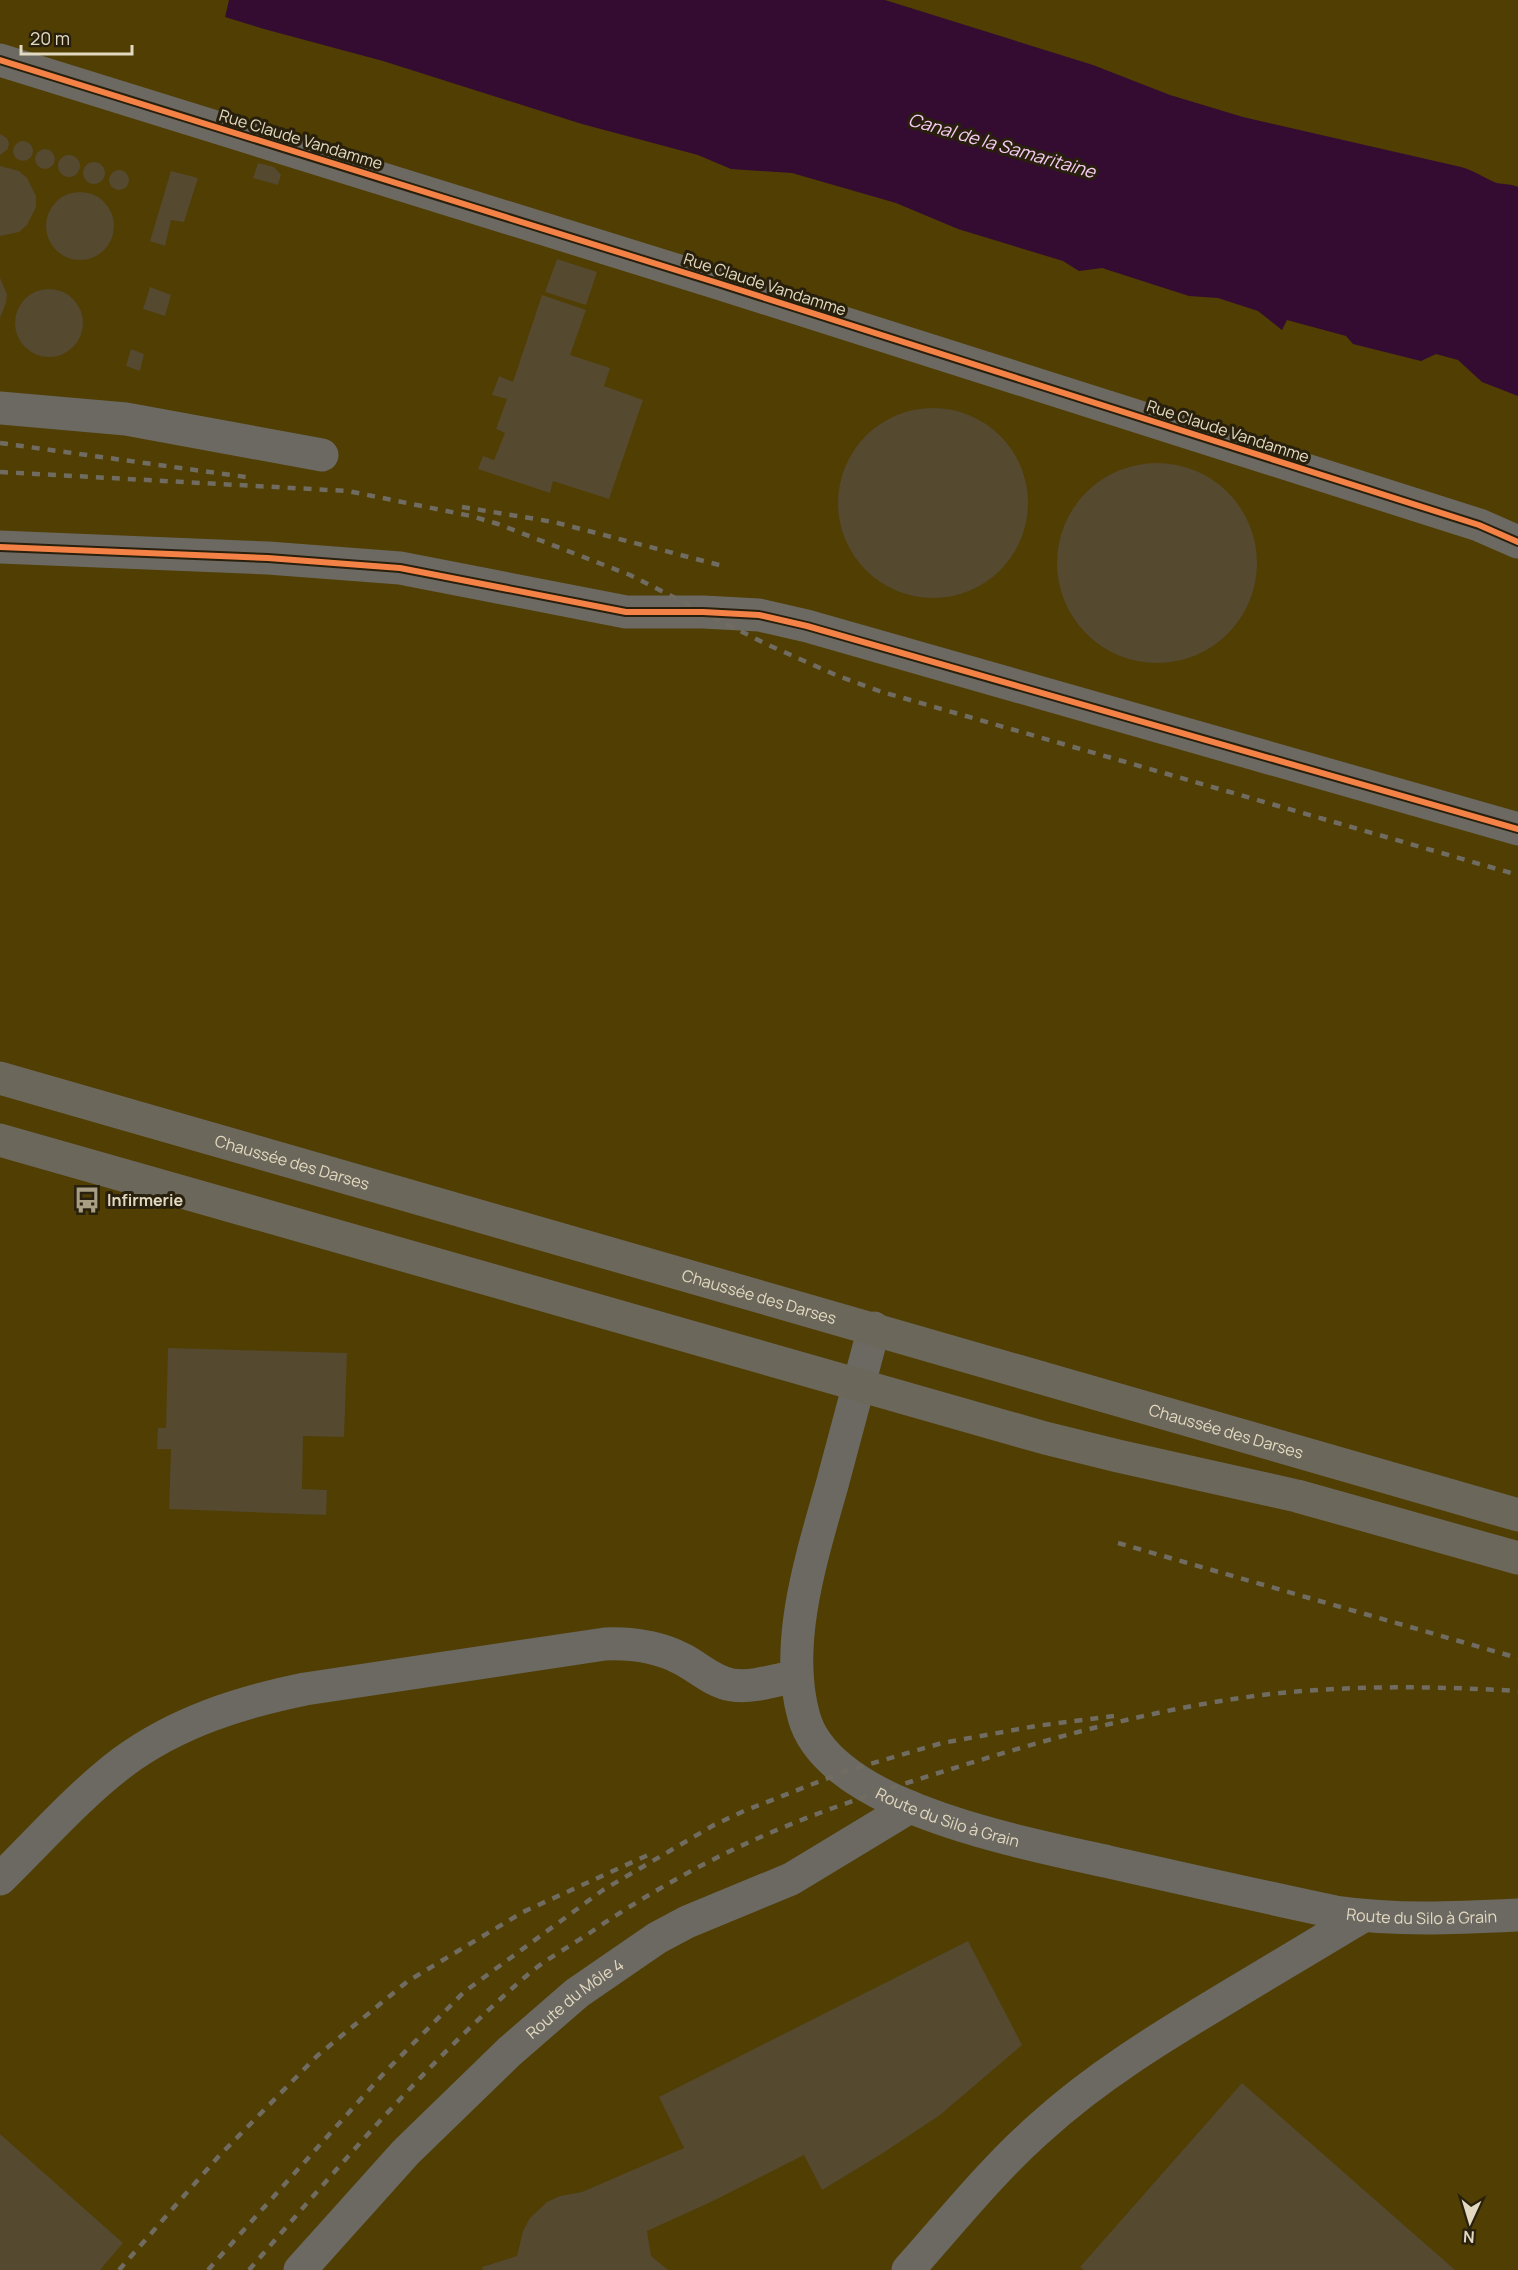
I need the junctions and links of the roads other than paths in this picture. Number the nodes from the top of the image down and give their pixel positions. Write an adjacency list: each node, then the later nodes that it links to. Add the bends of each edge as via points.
1 (0, 60): 4 (street, Rue Claude Vandamme, via 721,284 1479,525)
2 (0, 408): 3 (street, via 126,419)
3 (322, 455)
4 (1518, 542)
5 (0, 546): 6 (street, via 400,568 626,612 759,615)
6 (1518, 829)
7 (0, 1078): 9 (main road, Chaussée des Darses)
8 (0, 1140): 10 (main road)
9 (874, 1328): 10 (street, Route du Silo à Grain); 11 (main road, Chaussée des Darses)
10 (859, 1385): 12 (main road, via 1084,1449 1298,1496); 13 (street, Route du Silo à Grain, via 806,1584)
11 (1518, 1515)
12 (1518, 1558)
13 (797, 1676): 14 (street, Route du Silo à Grain, via 804,1719 821,1748 863,1783); 15 (street, via 729,1685 655,1648 624,1643 305,1689 261,1699 197,1721 130,1758 84,1796)
14 (910, 1807): 17 (street, Route du Silo à Grain, via 1048,1848); 18 (street, Route du Môle 4, via 791,1879 657,1938 585,1987 509,2052 430,2128)
15 (0, 1879)
16 (1518, 1915): 17 (street, Route du Silo à Grain)
17 (1363, 1916): 19 (street, via 1131,2057 1064,2107 996,2171)
18 (300, 2270)
19 (908, 2270)

